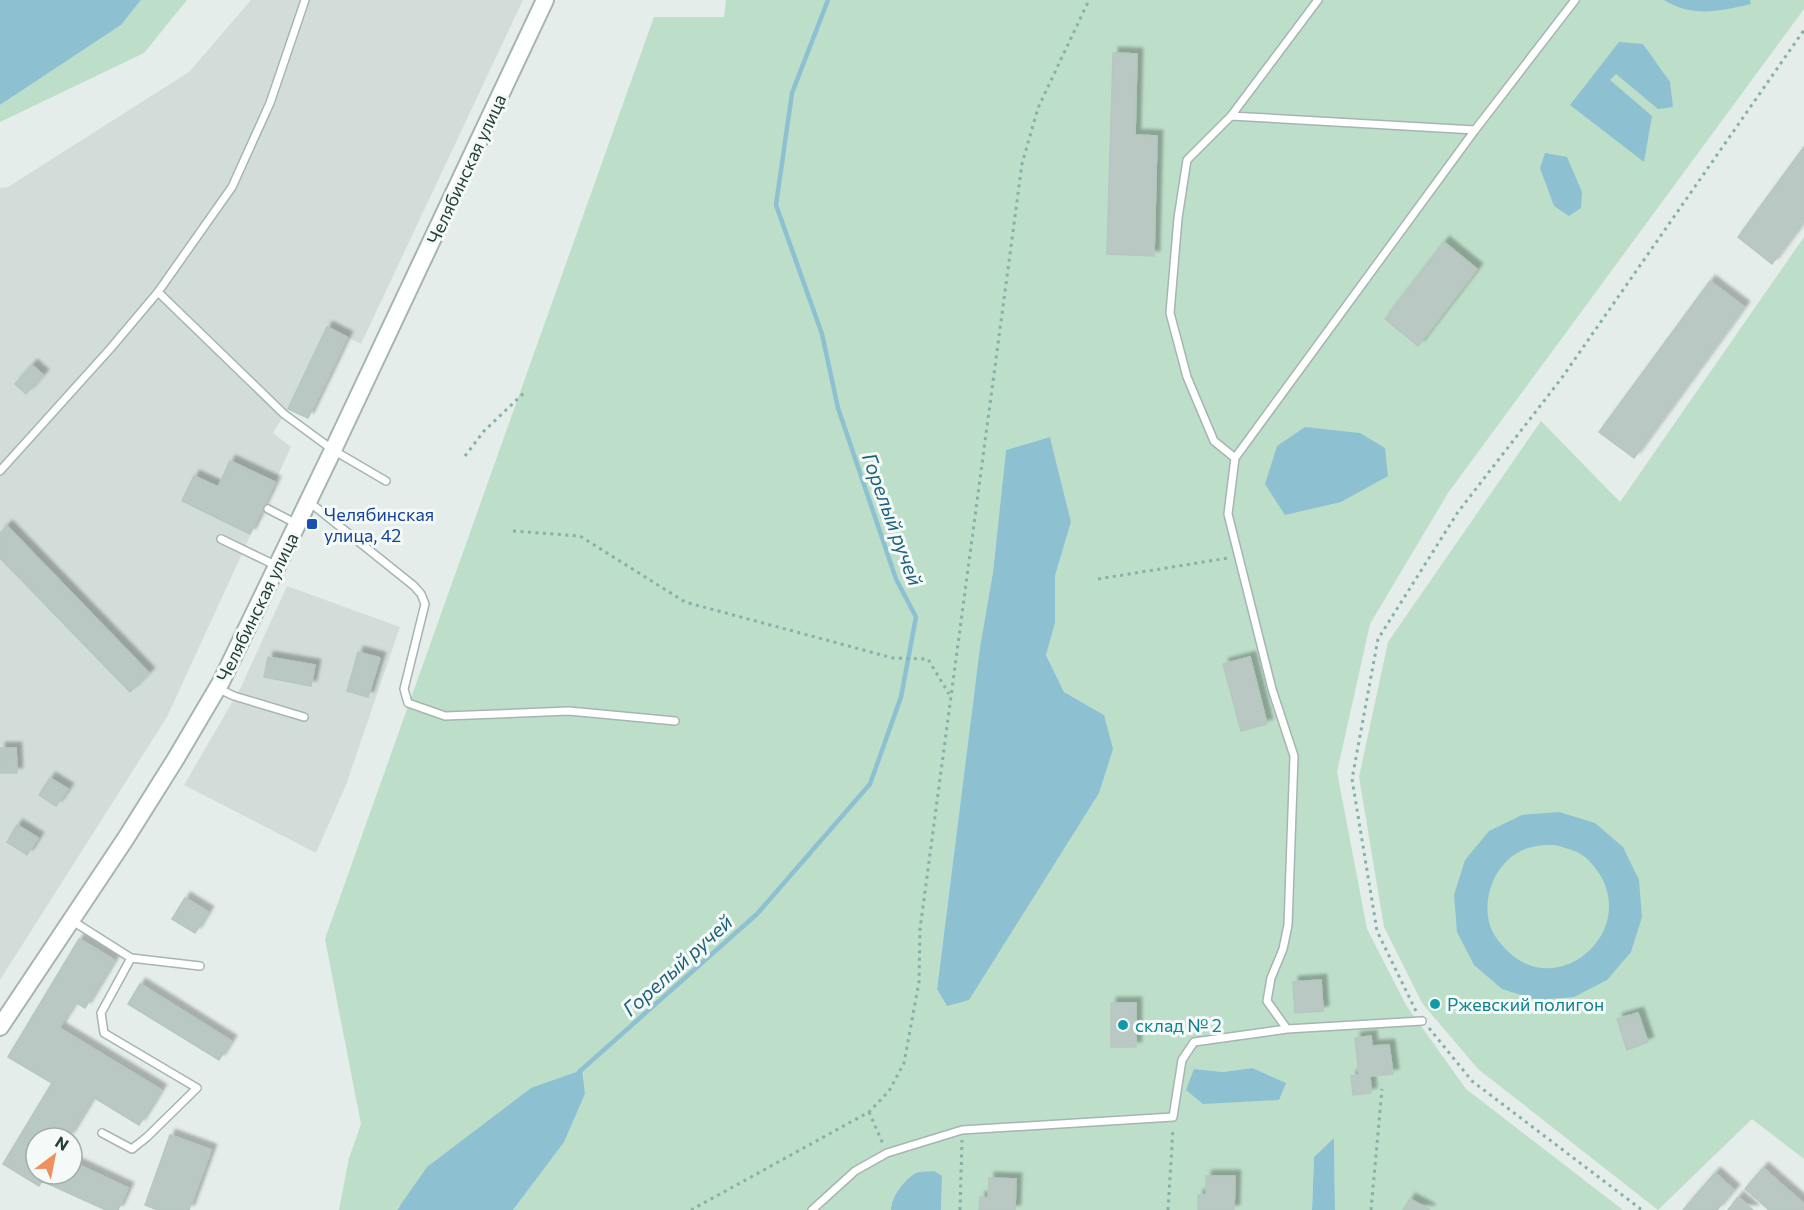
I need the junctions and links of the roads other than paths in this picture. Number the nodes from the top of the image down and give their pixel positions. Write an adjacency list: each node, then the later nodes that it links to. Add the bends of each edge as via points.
1 (305, 0): 7 (lane, via 270,103 232,188)
2 (546, 0): 8 (street, Челябинская улица)
3 (1318, 0): 5 (lane)
4 (1575, 0): 6 (lane)
5 (1231, 116): 6 (lane); 9 (lane, via 1187,160 1170,314 1187,377 1214,441)
6 (1475, 130): 9 (lane)
7 (158, 292): 8 (lane, via 284,414); 10 (lane)
8 (333, 450): 11 (lane); 12 (street, Челябинская улица)
9 (1235, 458): 25 (lane, via 1228,514 1272,689 1294,756 1288,925 1267,1001)
10 (0, 471)
11 (386, 482)
12 (308, 501): 14 (street, Челябинская улица); 19 (lane, via 421,594 425,604 404,689 408,703 446,716 569,711)
13 (268, 509): 14 (lane)
14 (297, 524): 16 (street, Челябинская улица)
15 (221, 539): 16 (lane)
16 (277, 566): 17 (street, Челябинская улица)
17 (217, 688): 18 (lane); 20 (street, Челябинская улица, via 169,770)
18 (304, 717)
19 (675, 721)
20 (71, 920): 21 (lane); 24 (street, Челябинская улица)
21 (131, 958): 22 (lane); 26 (lane, via 101,1013 104,1033 197,1088 132,1149)
22 (200, 966)
23 (1422, 1021): 25 (lane)
24 (0, 1027)
25 (1287, 1029): 27 (lane, via 1194,1042 1182,1060 1173,1117 962,1131 887,1154 855,1171)
26 (102, 1133)
27 (812, 1210)

